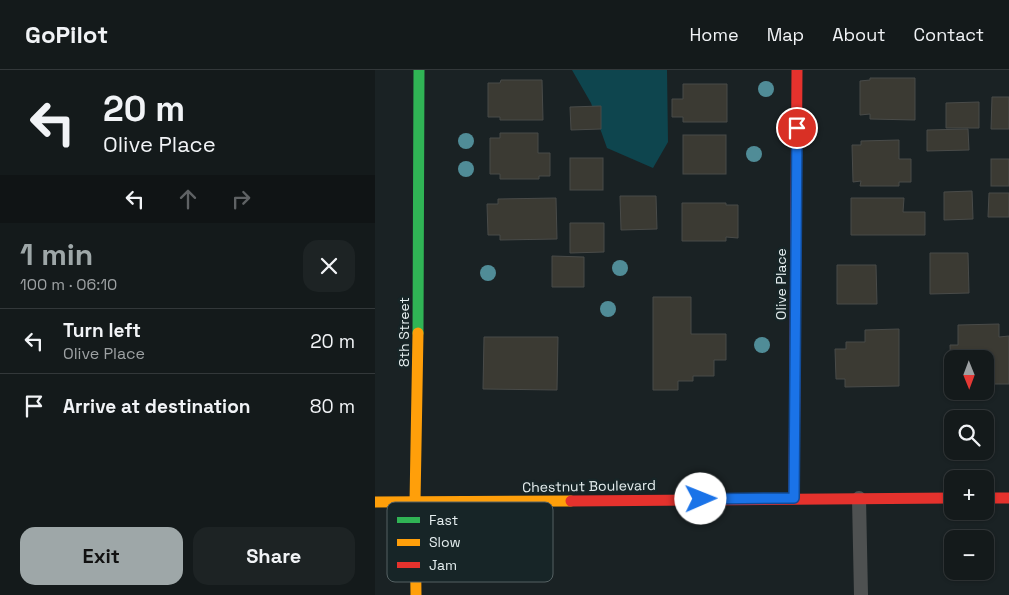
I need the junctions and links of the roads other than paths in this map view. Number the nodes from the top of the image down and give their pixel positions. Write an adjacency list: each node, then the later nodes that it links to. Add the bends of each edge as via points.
1 (419, 70): 9 (street, 8th Street, via 419,378)
2 (797, 70): 3 (street, Olive Place)
3 (794, 498): 4 (street, Chestnut Boulevard); 9 (street, Chestnut Boulevard)
4 (859, 498): 5 (street, Chestnut Boulevard); 12 (lane)
5 (944, 498)
6 (994, 498): 7 (street)
7 (1009, 498)
8 (375, 502): 9 (street, Chestnut Boulevard)
9 (415, 502)
10 (417, 582): 11 (street, 8th Street)
11 (417, 595)
12 (861, 595)

